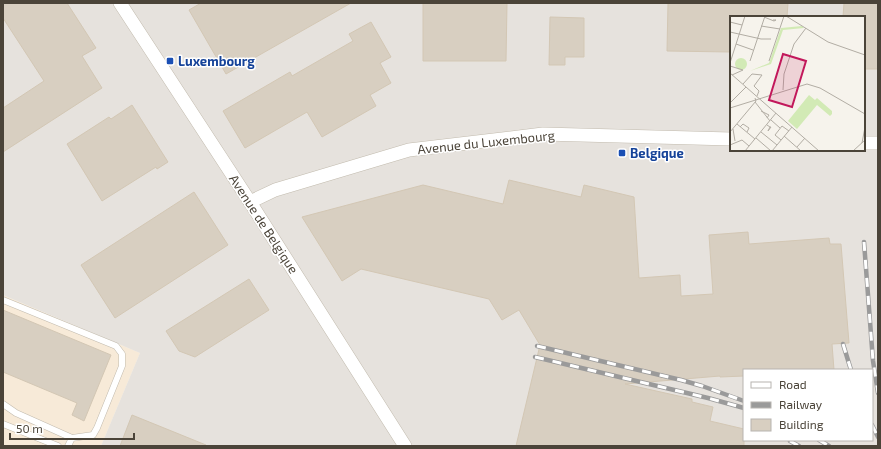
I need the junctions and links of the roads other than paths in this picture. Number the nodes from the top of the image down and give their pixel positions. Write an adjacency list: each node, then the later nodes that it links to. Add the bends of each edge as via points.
1 (120, 3): 5 (street, Avenue de Belgique)
2 (730, 139): 5 (street, Avenue du Luxembourg, via 543,134 409,150 275,190)
3 (865, 143): 4 (street)
4 (878, 143)
5 (250, 202): 12 (street, Avenue de Belgique)
6 (3, 300): 9 (lane, via 116,346 122,354 122,366 93,435)
7 (3, 404): 9 (lane, via 16,413)
8 (3, 424): 10 (lane)
9 (72, 438): 11 (lane)
10 (58, 446)
11 (68, 446)
12 (405, 446)

